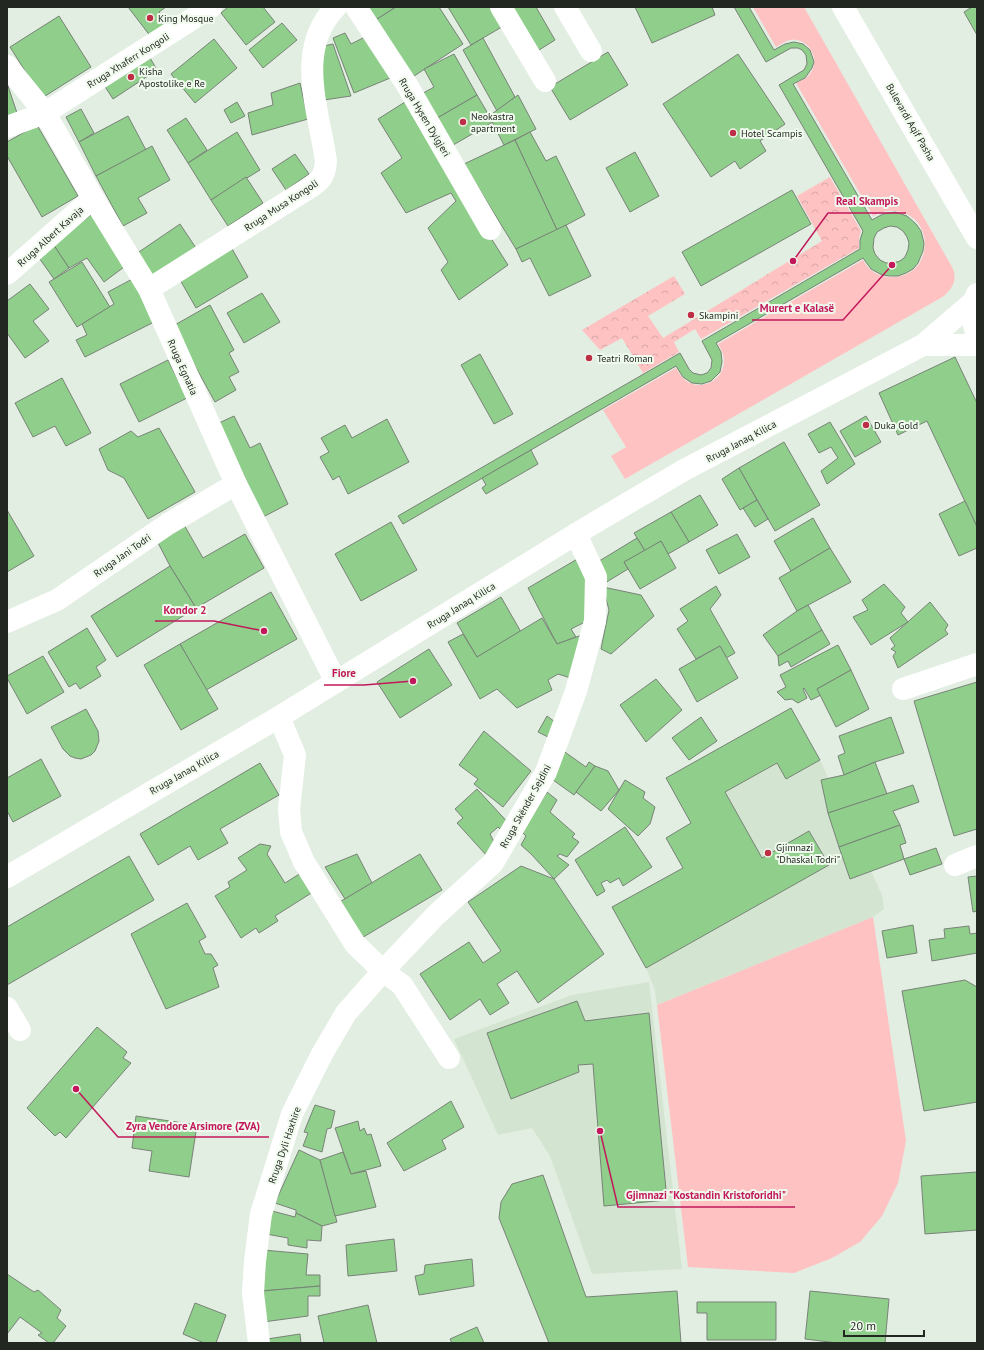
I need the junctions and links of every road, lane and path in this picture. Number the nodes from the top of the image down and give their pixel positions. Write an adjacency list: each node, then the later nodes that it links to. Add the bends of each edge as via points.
1 (211, 7): 10 (street, Rruga Xhaferr Kongoli)
2 (336, 7): 16 (street, Rruga Musa Kongoli, via 329,14 318,35 312,58 312,86 326,161 321,180)
3 (356, 7): 13 (street, Rruga Hysen Dylgjeri, via 406,85)
4 (501, 7): 9 (street)
5 (564, 7): 7 (street)
6 (844, 7): 14 (street, Bulevardi Aqif Pasha)
7 (591, 50)
8 (7, 66): 10 (street, Rruga Egnatia)
9 (545, 81)
10 (45, 113): 11 (street, Rruga Xhaferr Kongoli); 12 (street, Rruga Egnatia)
11 (7, 127)
12 (93, 198): 15 (street, Rruga Albert Kavaja); 16 (street, Rruga Egnatia)
13 (490, 229)
14 (977, 238)
15 (7, 274)
16 (149, 289): 21 (street, Rruga Egnatia)
17 (975, 298): 18 (street, via 973,326); 19 (street)
18 (977, 335)
19 (923, 345): 20 (street); 22 (street, Rruga Janaq Kilica, via 684,470)
20 (977, 345)
21 (236, 484): 23 (street, Rruga Jani Todri, via 168,524 57,600); 25 (street, Rruga Egnatia)
22 (576, 534): 25 (street, Rruga Janaq Kilica); 31 (street, Rruga Skënder Sejdini, via 596,577 595,621 576,691 546,772 492,863 436,915)
23 (7, 622)
24 (977, 664): 26 (street)
25 (336, 682): 27 (street, Rruga Janaq Kilica)
26 (903, 689)
27 (279, 716): 30 (street, Rruga Janaq Kilica); 31 (street, via 295,755 289,808 291,832 304,862 355,944)
28 (977, 856): 29 (street)
29 (955, 865)
30 (7, 877)
31 (383, 971): 34 (street, via 402,985); 35 (street, Rruga Dyli Haxhire, via 346,1013 292,1114 261,1214 253,1293)
32 (7, 1008): 33 (street)
33 (20, 1030)
34 (449, 1058)
35 (259, 1343)

